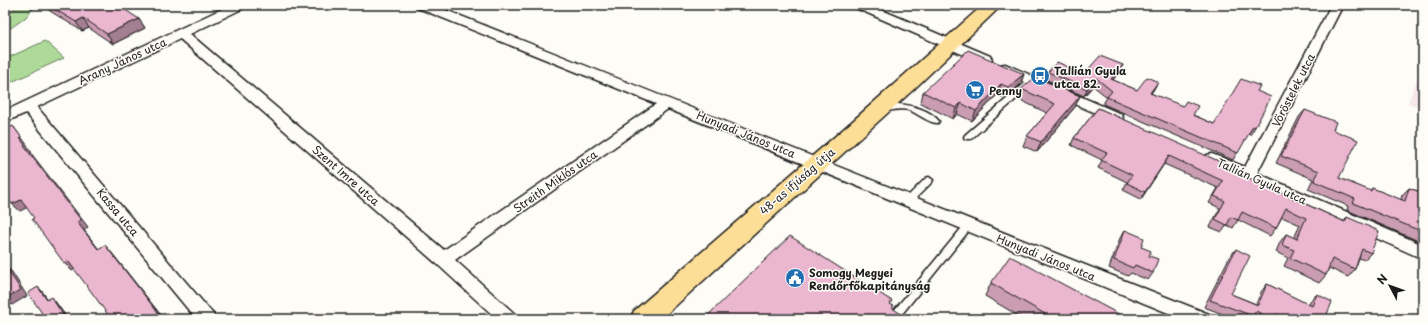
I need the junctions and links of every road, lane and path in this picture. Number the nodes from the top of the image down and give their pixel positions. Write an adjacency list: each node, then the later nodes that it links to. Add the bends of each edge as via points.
1 (240, 5): 6 (street, Arany János utca)
2 (422, 5): 9 (street, Hunyadi János utca)
3 (860, 5): 7 (street)
4 (993, 5): 7 (main road, 48-as ifjúság útja)
5 (1337, 5): 18 (street, Vöröstelek utca)
6 (181, 33): 10 (street, Arany János utca); 23 (street, Szent Imre utca)
7 (951, 44): 8 (street); 11 (main road, 48-as ifjúság útja)
8 (1033, 80): 14 (street); 15 (lane)
9 (667, 103): 17 (street, Hunyadi János utca); 23 (street, Streith Miklós utca)
10 (28, 106): 12 (street, Arany János utca); 25 (street, Kassa utca)
11 (873, 114): 13 (lane, via 906,106); 17 (main road, 48-as ifjúság útja)
12 (5, 117)
13 (935, 121)
14 (1126, 121)
15 (968, 137)
16 (1198, 153): 18 (street, Tallián Gyula utca)
17 (817, 163): 20 (street, Hunyadi János utca); 27 (main road, 48-as ifjúság útja)
18 (1248, 175): 22 (street, Tallián Gyula utca)
19 (928, 180): 20 (lane)
20 (908, 201): 21 (street, Hunyadi János utca)
21 (968, 226): 24 (street, Hunyadi János utca); 28 (lane)
22 (1423, 252)
23 (443, 259): 26 (street, Szent Imre utca)
24 (1199, 318)
25 (208, 319)
26 (509, 319)
27 (643, 319)
28 (892, 319)

